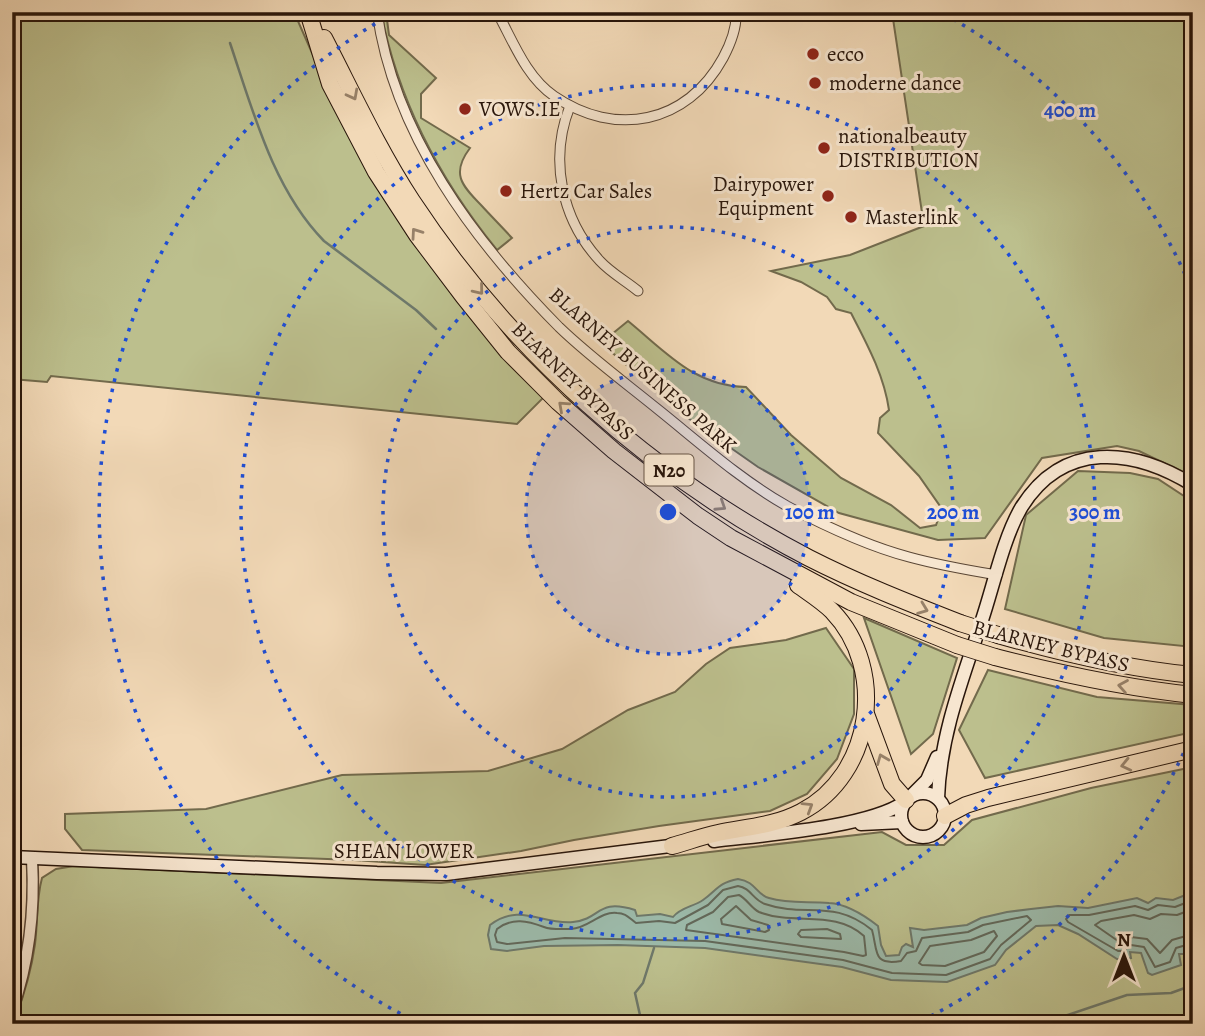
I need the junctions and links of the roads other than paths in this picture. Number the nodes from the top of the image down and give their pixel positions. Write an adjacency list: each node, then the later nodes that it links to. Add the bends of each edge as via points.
1 (310, 12): 8 (highway, BLARNEY BYPASS / N20, one-way to 1, via 558,402 508,352 455,285 376,172 330,84); 10 (highway, BLARNEY BYPASS / N20, one-way to 10, bridge, via 391,167 436,237 522,341 572,391 674,474 751,526 870,587 960,622 1063,652)
2 (377, 12): 9 (street, BLARNEY BUSINESS PARK, via 390,74 445,189 495,258 561,328 728,467 786,505 907,557)
3 (497, 12): 5 (street, via 534,78)
4 (736, 12): 5 (street, via 729,47 715,73 693,96 666,112 610,120)
5 (570, 106): 6 (street, via 560,134 564,200 601,263)
6 (638, 291)
7 (1193, 485): 9 (main road, via 1153,464 1126,457 1097,457 1071,465 1045,481 1021,509)
8 (698, 516): 11 (highway, BLARNEY BYPASS / N20, one-way to 8, bridge, via 1062,674 957,645 817,586); 12 (highway, via 831,611 864,671)
9 (997, 575): 13 (main road)
10 (1193, 675)
11 (1193, 695)
12 (866, 714): 16 (highway, one-way to 12, via 892,784); 20 (highway, one-way to 12, via 802,812 837,783 852,762)
13 (944, 741): 15 (main road); 16 (main road, via 927,780)
14 (1193, 749): 17 (highway, one-way to 17, via 988,798)
15 (937, 798): 16 (main road, via 924,792); 17 (main road)
16 (907, 799): 18 (main road); 19 (main road, SHEAN LOWER, via 876,815)
17 (945, 816): 18 (main road, via 941,828 924,837 912,834)
18 (902, 822): 19 (main road, SHEAN LOWER)
19 (816, 827): 20 (main road, SHEAN LOWER)
20 (672, 846): 22 (main road, SHEAN LOWER, via 446,874)
21 (12, 857): 22 (main road, SHEAN LOWER)
22 (32, 859): 23 (street, via 27,964)
23 (12, 1012)

